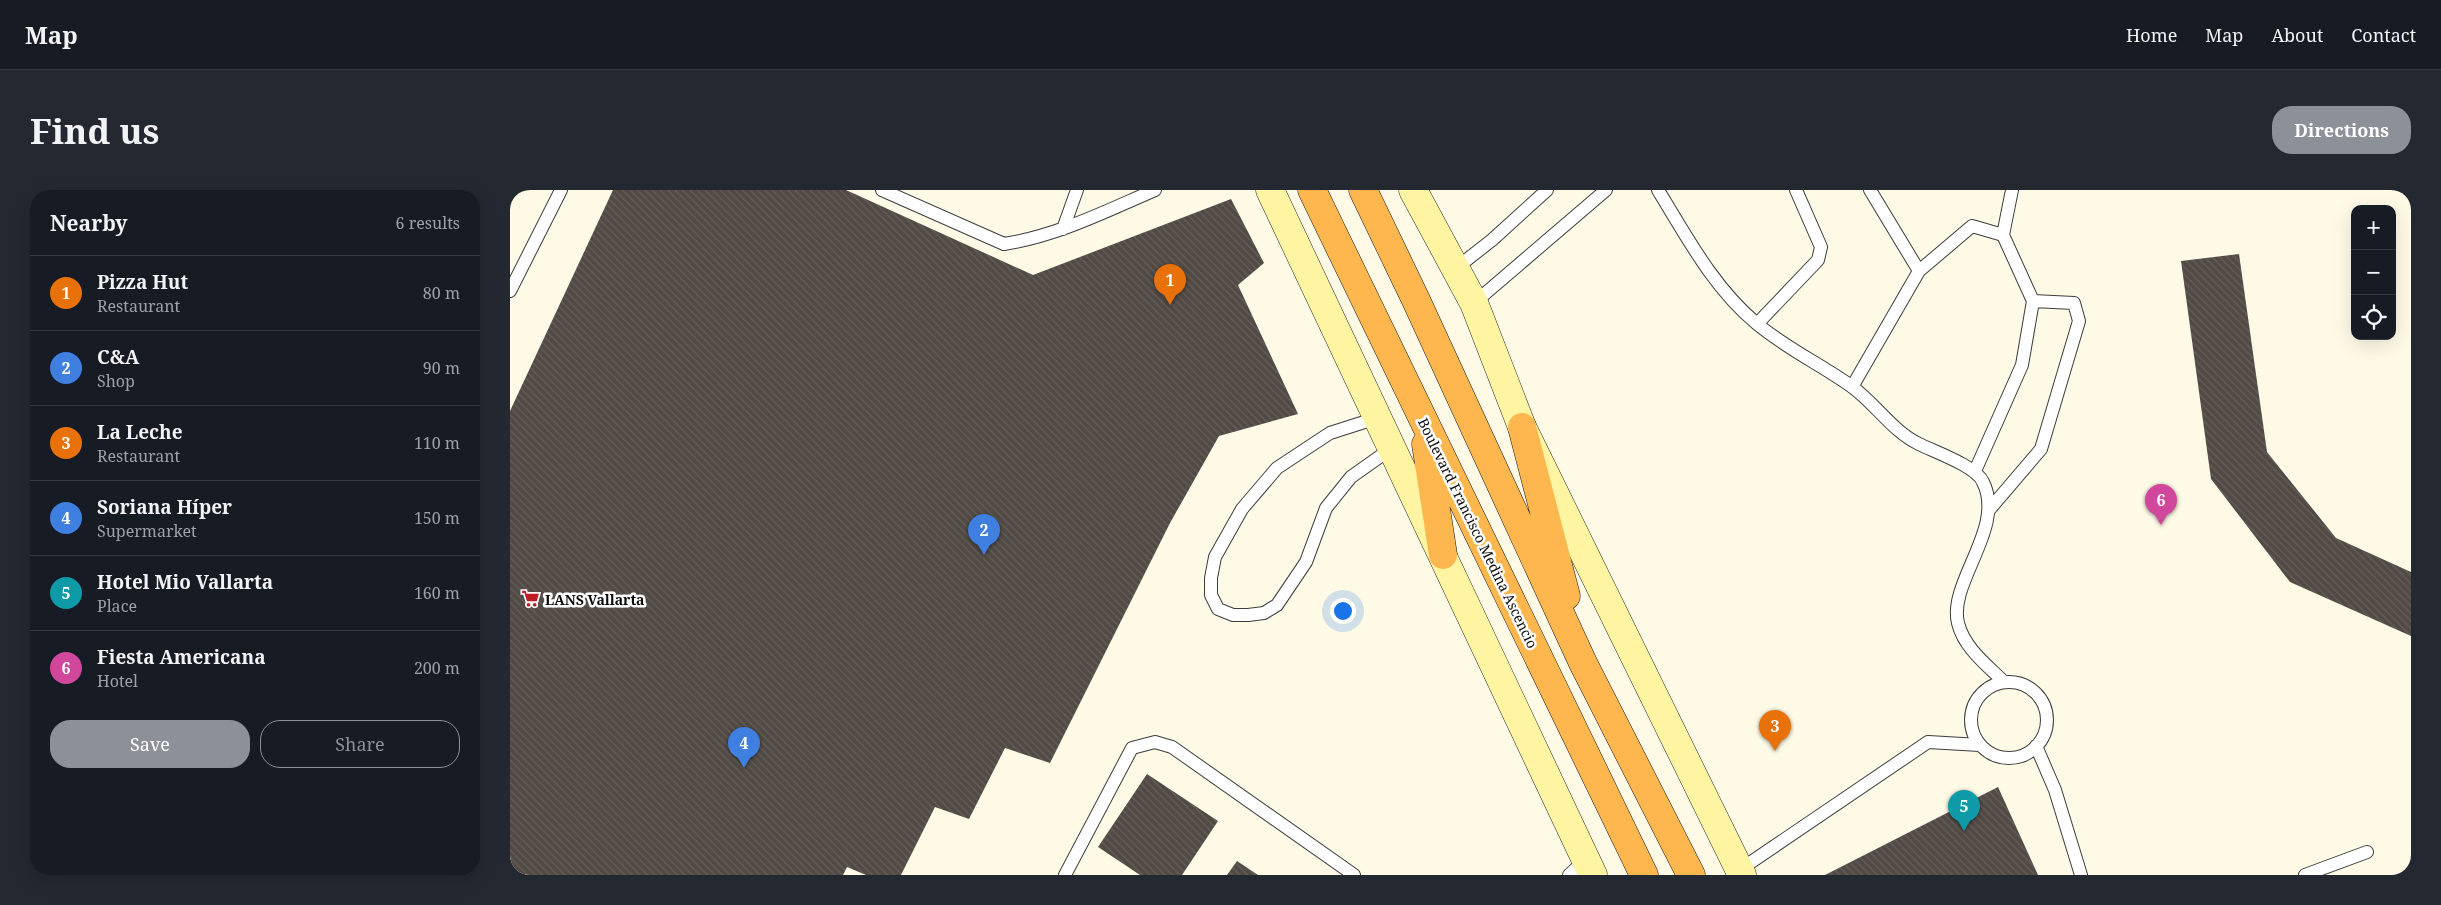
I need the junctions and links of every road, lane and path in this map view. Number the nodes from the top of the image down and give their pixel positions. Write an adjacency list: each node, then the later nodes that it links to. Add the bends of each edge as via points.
1 (561, 190): 19 (lane)
2 (882, 190): 15 (lane, via 1004,244)
3 (1077, 190): 15 (lane)
4 (1155, 190): 15 (lane)
5 (1270, 190): 25 (main road)
6 (1312, 190): 24 (highway, Boulevard Francisco Medina Ascencio)
7 (1362, 190): 31 (highway)
8 (1413, 190): 17 (main road)
9 (1547, 190): 17 (lane)
10 (1606, 190): 21 (lane)
11 (1658, 190): 22 (lane, via 1708,271 1730,299)
12 (1796, 190): 22 (lane, via 1821,247 1818,260)
13 (1870, 190): 18 (lane)
14 (2012, 190): 16 (lane)
15 (1063, 229)
16 (2003, 235): 18 (lane, via 1972,226); 20 (lane)
17 (1455, 269): 21 (main road)
18 (1919, 271): 23 (lane)
19 (510, 291)
20 (2033, 301): 28 (lane, via 2022,365); 29 (lane, via 2074,303 2079,321 2041,449)
21 (1474, 303): 26 (main road)
22 (1757, 324): 23 (lane)
23 (1852, 387): 28 (lane, via 1906,438)
24 (1423, 417): 30 (highway); 40 (highway, Boulevard Francisco Medina Ascencio)
25 (1377, 418): 27 (main road); 27 (lane, via 1330,433 1277,468 1242,509 1215,557 1211,595 1218,609 1233,615 1248,615 1264,613 1276,605 1306,562 1326,508 1351,478)
26 (1522, 427): 31 (highway); 37 (main road)
27 (1392, 448): 30 (main road)
28 (1975, 471): 29 (lane, via 1984,482)
29 (1989, 510): 32 (lane, via 1986,528 1958,602 1958,623 1973,652)
30 (1443, 555): 36 (main road)
31 (1583, 663): 41 (highway)
32 (2004, 682): 33 (lane, via 1991,686 1973,706 1970,720); 34 (lane, via 2017,682 2030,688 2045,709 2044,735)
33 (1980, 745): 34 (lane, via 1993,754 2008,758 2023,755); 37 (lane, via 1928,742)
34 (2036, 746): 42 (lane, via 2055,790)
35 (2367, 852): 43 (lane)
36 (1582, 870)
37 (1737, 873)
38 (1064, 875): 39 (lane, via 1132,748 1155,742 1172,747)
39 (1354, 875)
40 (1644, 875)
41 (1691, 875)
42 (2081, 875)
43 (2305, 875)

